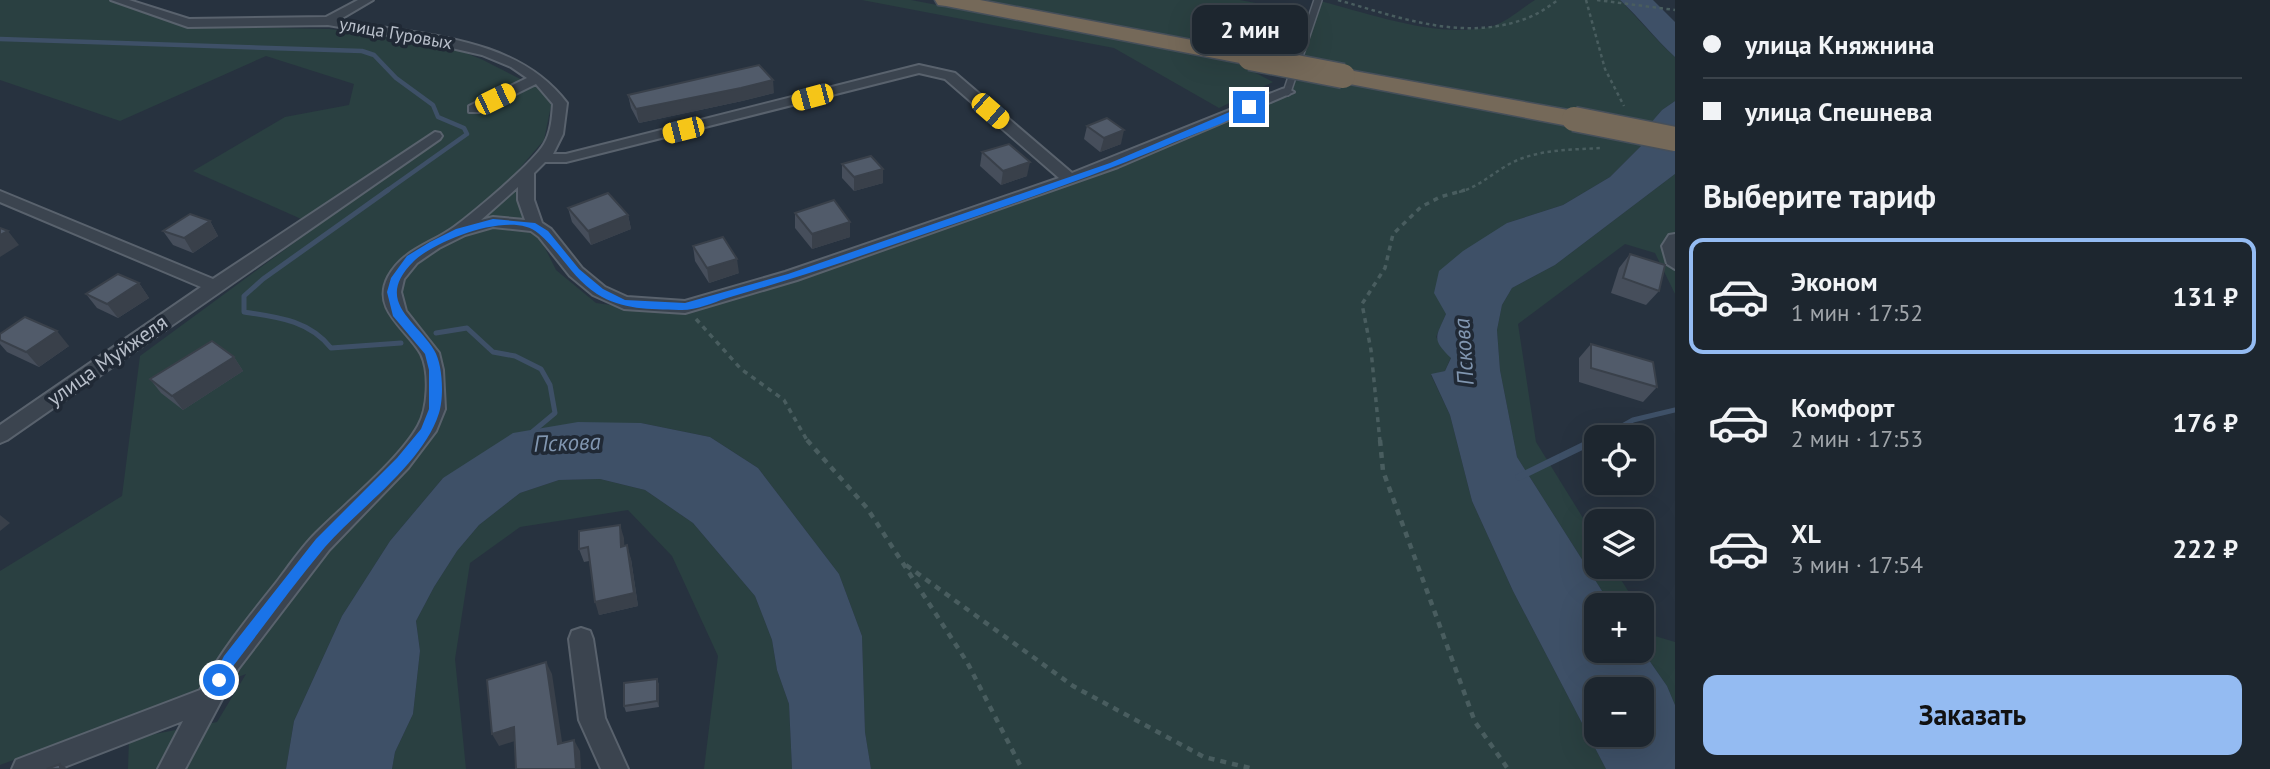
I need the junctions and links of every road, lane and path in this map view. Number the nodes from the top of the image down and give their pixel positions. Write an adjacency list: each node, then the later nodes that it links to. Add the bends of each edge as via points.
1 (117, 0): 10 (street, via 188,23)
2 (367, 0): 10 (street)
3 (946, 0): 16 (highway, bridge)
4 (1318, 0): 12 (lane)
5 (1338, 0): 6 (path, via 1433,26 1466,30 1515,23)
6 (1558, 0)
7 (1586, 0): 14 (path, via 1605,69)
8 (1597, 0): 9 (path)
9 (1675, 10)
10 (328, 21): 11 (street, улица Гуровых, via 453,41)
11 (538, 78): 13 (street); 18 (street, улица Гуровых, via 560,103 554,141)
12 (1287, 92): 20 (street)
13 (474, 109)
14 (1626, 113)
15 (435, 136): 26 (street, улица Муйжеля)
16 (1675, 139)
17 (1605, 148): 37 (path, via 1543,152 1507,165 1477,187 1440,197 1422,208 1393,234 1385,268 1362,304 1383,471 1475,722)
18 (543, 158): 19 (street, улица Гуровых); 20 (street, via 566,158 919,69 950,76)
19 (526, 172): 22 (street, via 526,200); 23 (street, улица Гуровых)
20 (1070, 179): 27 (street, via 791,276)
21 (3, 199): 26 (street)
22 (535, 226): 23 (street, via 493,222); 27 (street, via 599,291 624,303)
23 (459, 231): 31 (street, via 411,258 392,292 397,313 430,353 435,409 426,431 321,543 229,661)
24 (1675, 239): 25 (street, via 1670,246)
25 (1675, 264)
26 (214, 286): 28 (street, улица Муйжеля)
27 (685, 307): 29 (path, via 741,369 784,400 811,447 867,508)
28 (0, 435)
29 (903, 563): 35 (path, via 967,662); 36 (path, via 1073,686 1204,757)
30 (581, 639): 34 (street, via 592,720)
31 (209, 699): 32 (street); 33 (street)
32 (25, 769)
33 (171, 769)
34 (615, 769)
35 (1022, 769)
36 (1254, 769)
37 (1508, 769)

